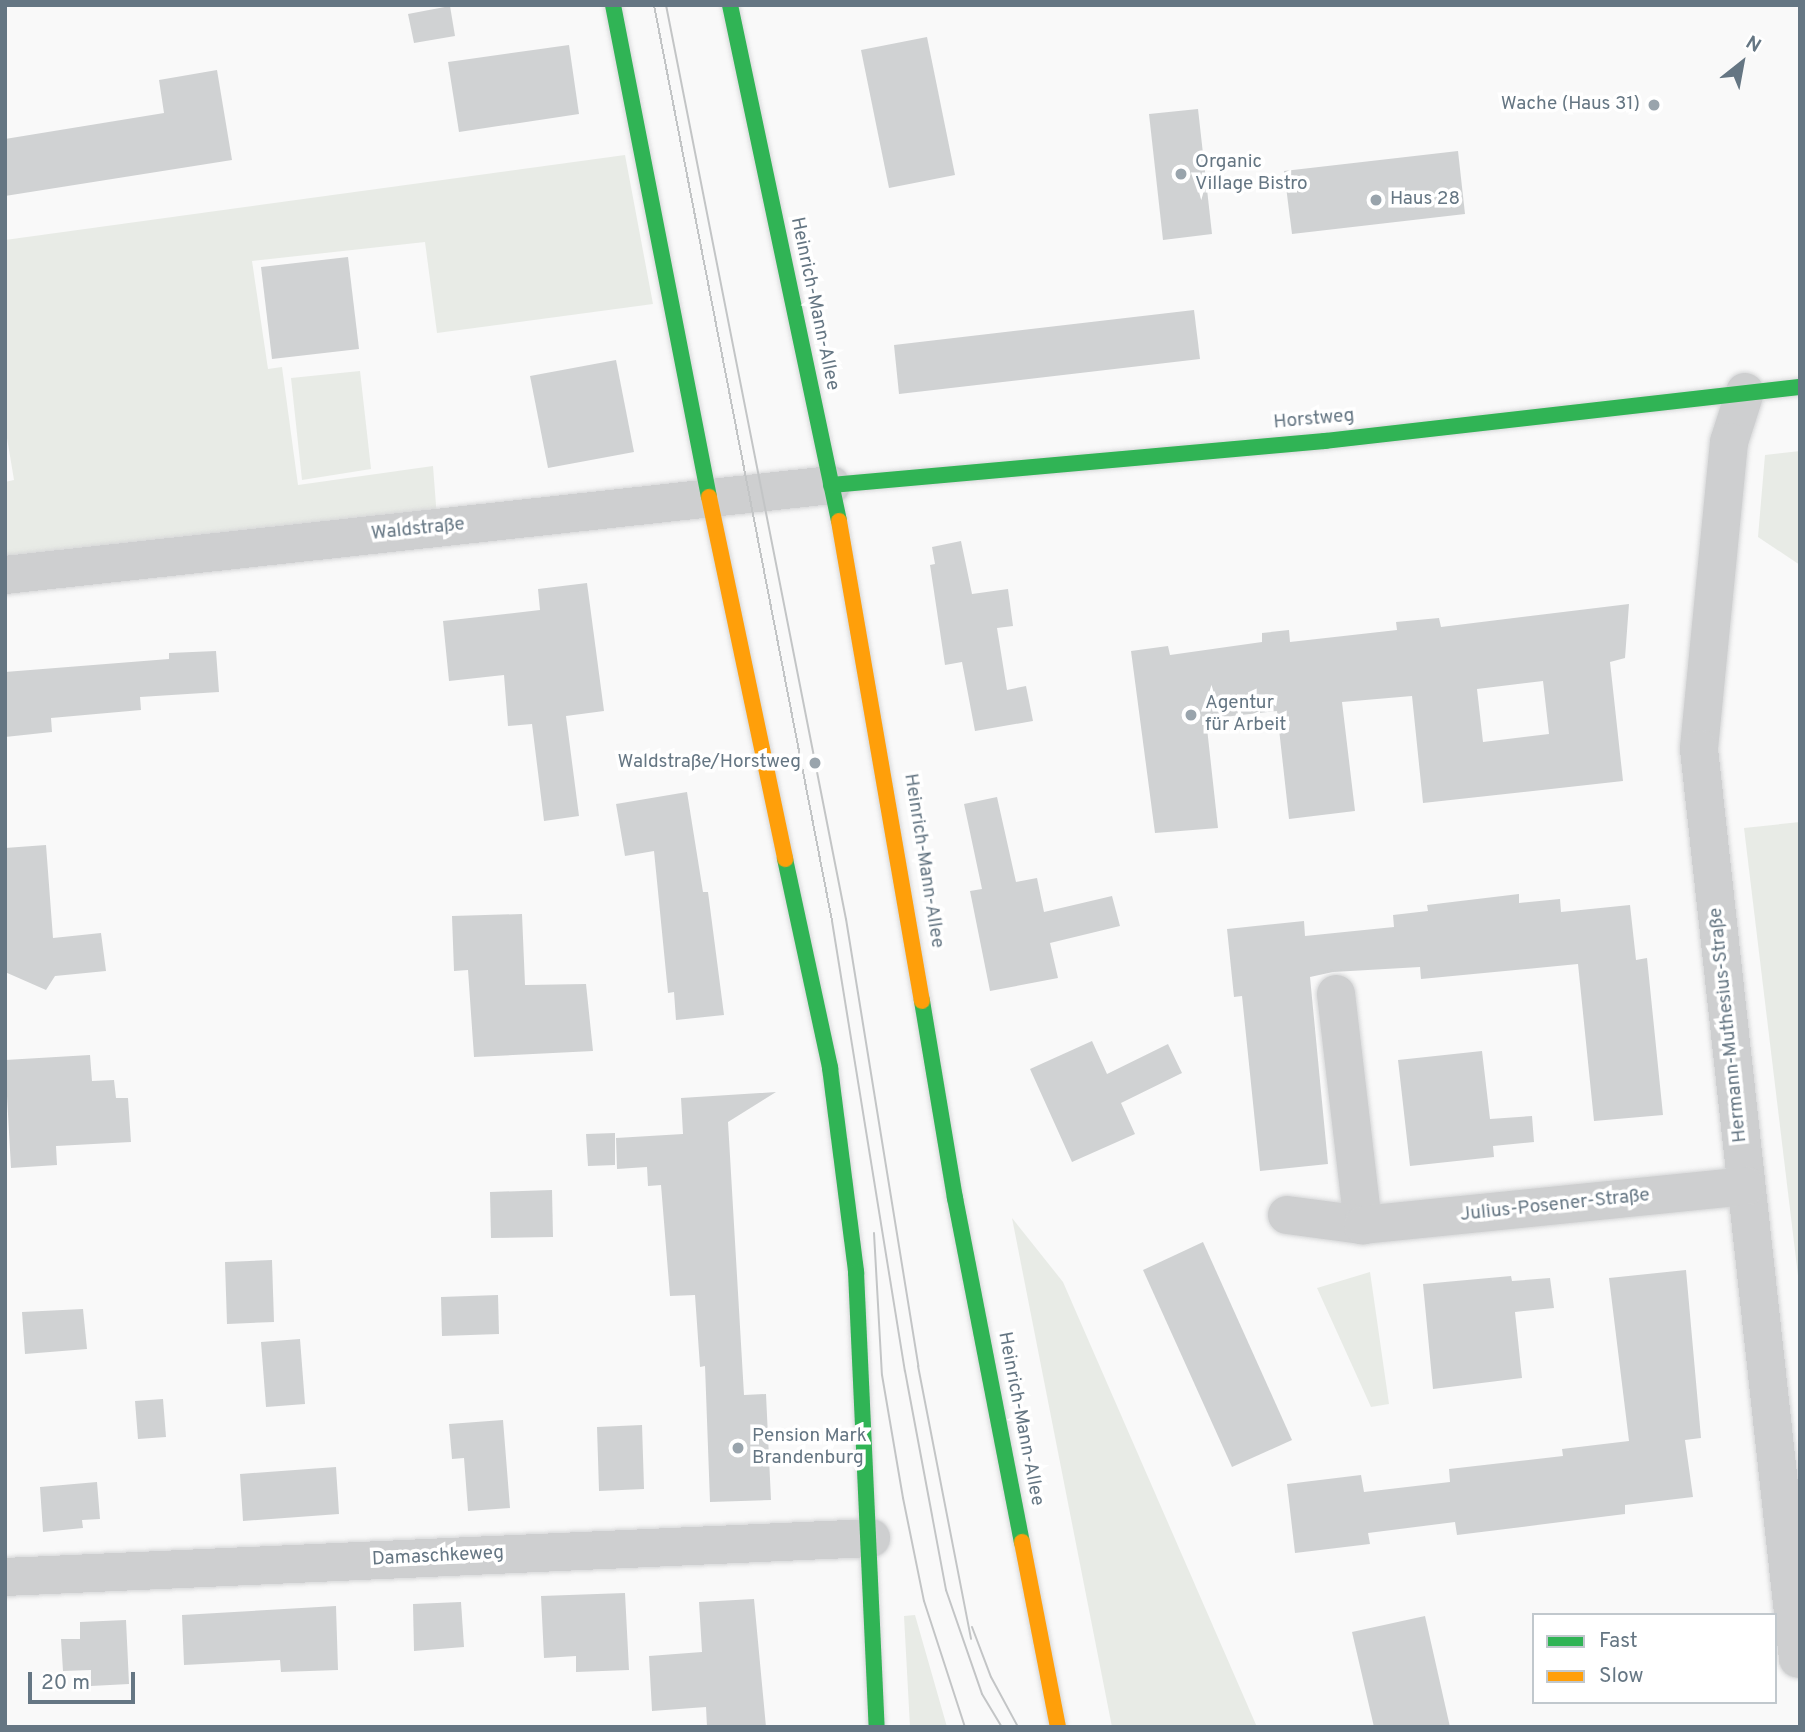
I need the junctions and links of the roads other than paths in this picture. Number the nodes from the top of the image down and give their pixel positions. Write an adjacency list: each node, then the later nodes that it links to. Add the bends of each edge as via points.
1 (613, 5): 6 (street)
2 (730, 5): 5 (street, Heinrich-Mann-Allee)
3 (1800, 387): 4 (street, Horstweg)
4 (1745, 392): 5 (street, Horstweg, via 1325,441); 9 (street, Hermann-Muthesius-Straße, via 1729,442 1699,749)
5 (831, 485): 6 (street, Waldstraße); 16 (street, Heinrich-Mann-Allee, via 890,788 955,1198)
6 (710, 498): 7 (street, Waldstraße); 12 (street, via 830,1068 856,1272)
7 (5, 575)
8 (1336, 994): 11 (street)
9 (1746, 1186): 11 (street, Julius-Posener-Straße); 14 (street, Hermann-Muthesius-Straße)
10 (1287, 1215): 11 (street, Julius-Posener-Straße)
11 (1363, 1225)
12 (871, 1538): 13 (street, Damaschkeweg); 15 (street)
13 (5, 1577)
14 (1798, 1659)
15 (877, 1727)
16 (1058, 1727)

